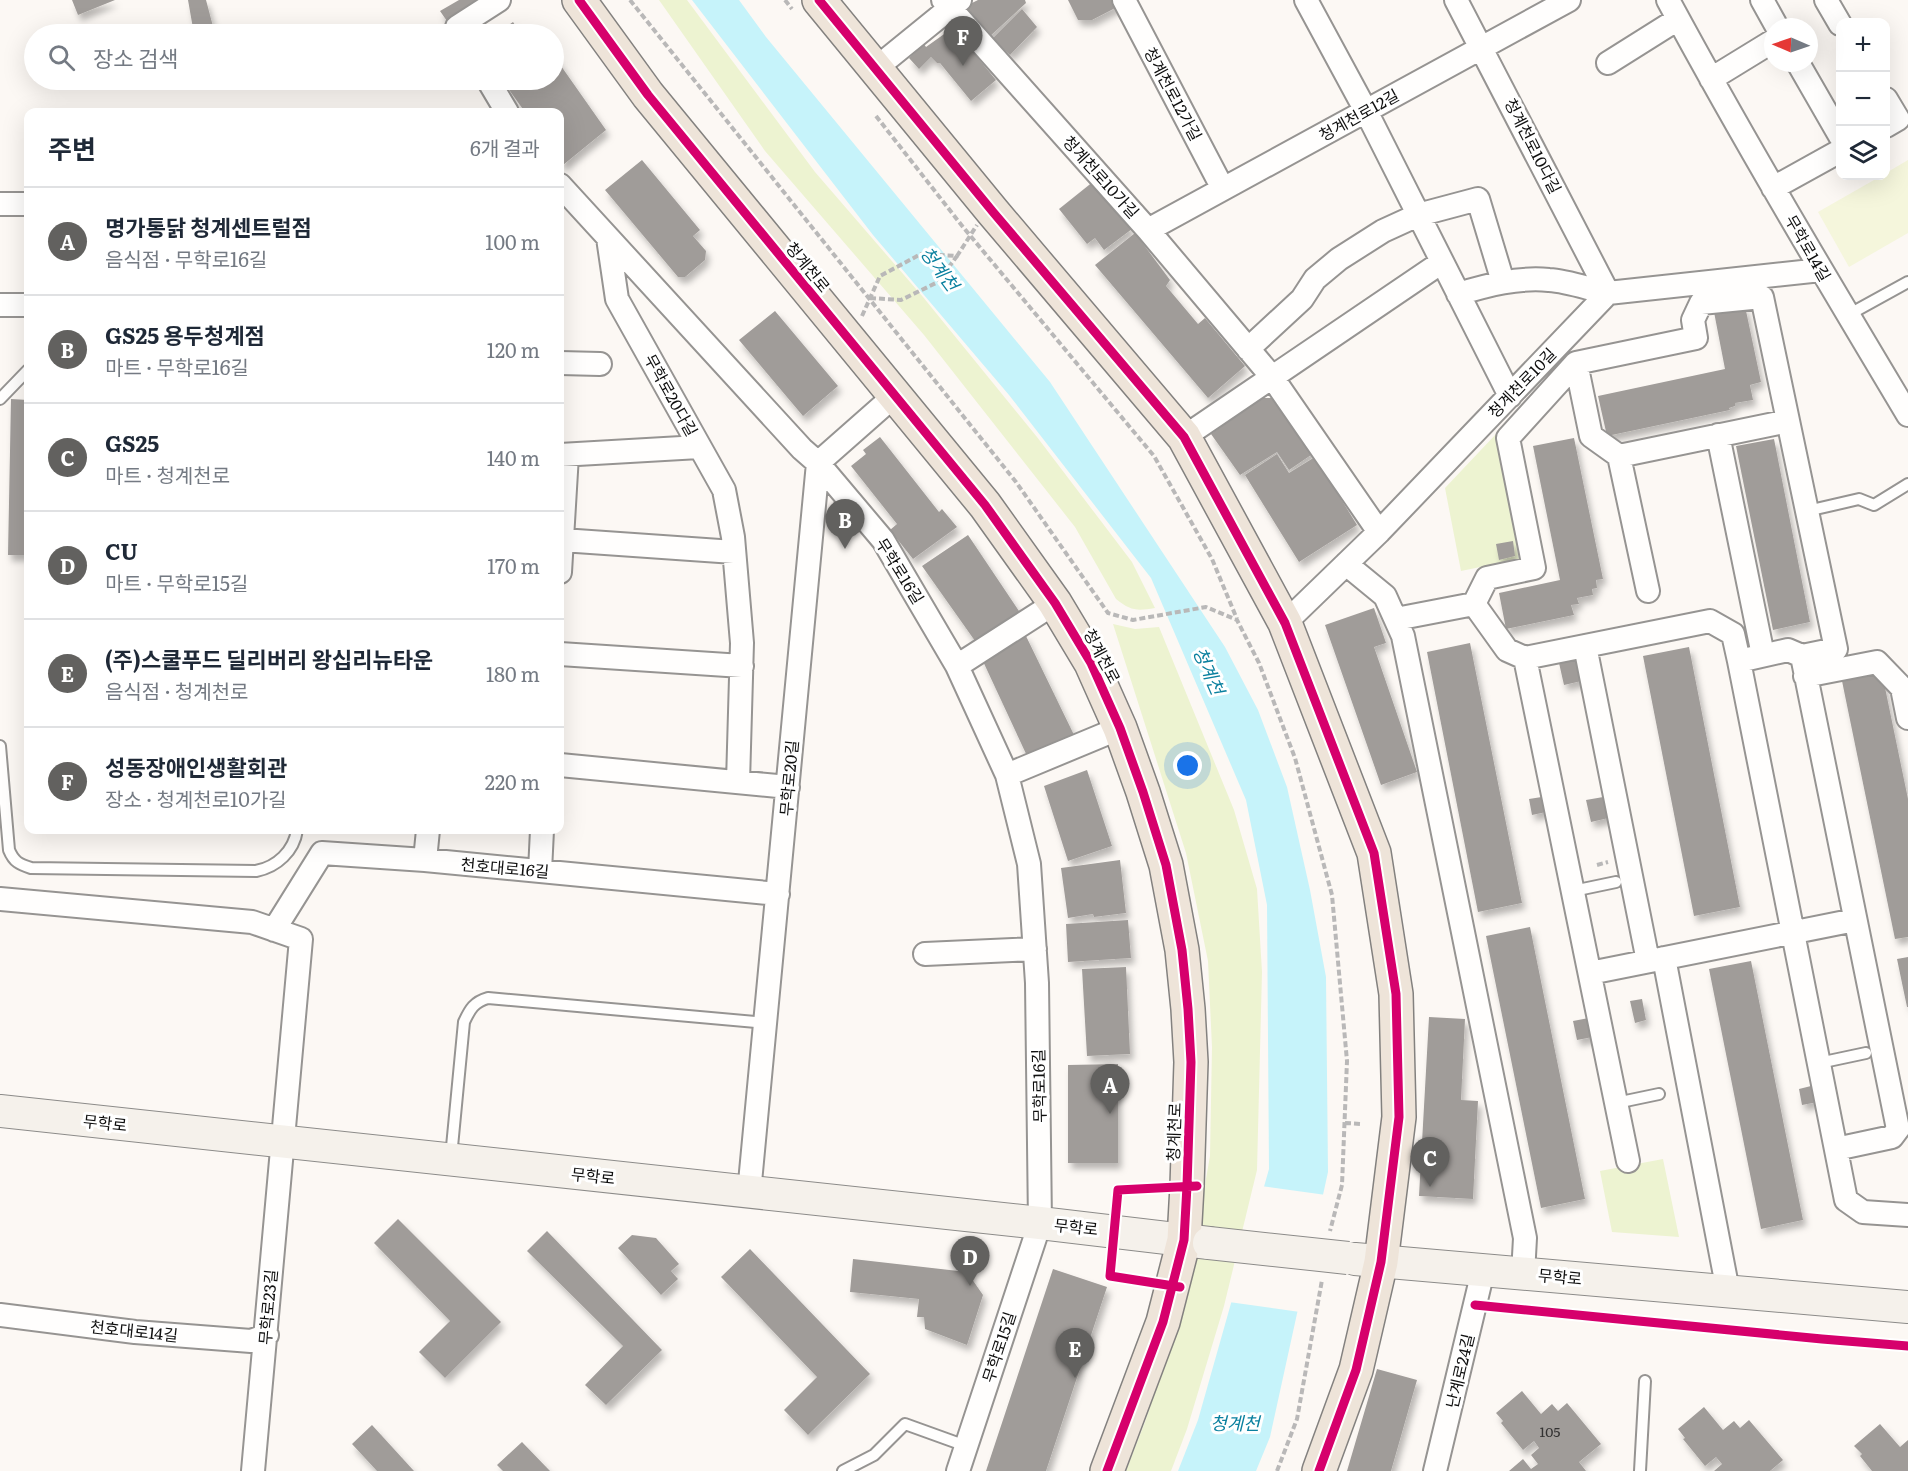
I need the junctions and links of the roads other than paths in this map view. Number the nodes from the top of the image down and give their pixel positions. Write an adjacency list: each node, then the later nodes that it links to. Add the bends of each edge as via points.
1 (499, 0): 14 (street)
2 (579, 0): 51 (main road, 청계천로, via 648,95)
3 (1124, 0): 29 (street, 청계천로12가길)
4 (1306, 0): 24 (street)
5 (1456, 0): 16 (street, 청계천로10다길)
6 (1569, 0): 16 (street, 청계천로12길)
7 (1762, 0): 12 (street)
8 (1826, 0): 13 (street)
9 (951, 3): 18 (street, 청계천로10가길); 34 (street, 청계천로10가길)
10 (809, 9): 18 (main road)
11 (1673, 9): 17 (street, 무학로14길); 20 (street, 무학로14길)
12 (1772, 18)
13 (1836, 18)
14 (462, 24)
15 (1764, 47): 20 (street)
16 (1482, 48): 24 (street, 청계천로12길); 40 (street, 청계천로10다길)
17 (1608, 63)
18 (875, 69): 57 (main road)
19 (1803, 72): 26 (street)
20 (1711, 79): 28 (street, 무학로14길)
21 (494, 90): 23 (street)
22 (1890, 106): 25 (street, via 1898,119)
23 (505, 108)
24 (1366, 111): 29 (street, 청계천로12길); 33 (street)
25 (1890, 124)
26 (1836, 129)
27 (1836, 153): 28 (street)
28 (1773, 188): 37 (street, 무학로14길)
29 (1223, 189): 34 (street, 청계천로12길)
30 (564, 193): 35 (street, 무학로16길)
31 (0, 204): 32 (street)
32 (24, 204)
33 (1418, 215): 36 (street); 38 (street, via 1478,199); 45 (street, via 1383,231 1339,259)
34 (1148, 230): 45 (street, 청계천로10가길)
35 (608, 238): 58 (street, 무학로20다길, via 617,299); 61 (street, 무학로16길)
36 (1442, 262): 41 (street); 50 (street)
37 (1821, 270): 40 (street); 44 (street, 무학로14길)
38 (1503, 282): 40 (street, via 1551,280); 41 (street)
39 (1908, 282): 44 (lane)
40 (1608, 293): 52 (street, 청계천로10길)
41 (1458, 294): 52 (street)
42 (0, 305): 43 (street)
43 (24, 305)
44 (1848, 315): 54 (street, 무학로14길)
45 (1248, 349): 50 (street, 청계천로10가길)
46 (564, 363): 48 (street)
47 (1576, 363): 55 (street, via 1696,338 1693,320 1701,303 1762,297); 60 (street, via 1591,436); 70 (street, via 1508,438 1534,568 1487,578)
48 (600, 364)
49 (24, 374): 53 (lane)
50 (1272, 377): 57 (street); 64 (street, 청계천로10가길)
51 (894, 396): 61 (street); 69 (main road, 청계천로, via 985,505)
52 (1510, 396): 64 (street, 청계천로10길)
53 (0, 399)
54 (1908, 415)
55 (1788, 421): 56 (street); 63 (street)
56 (1718, 435): 60 (street); 75 (street)
57 (1184, 437): 72 (main road)
58 (699, 447): 59 (street); 66 (street, 무학로20다길, via 724,490)
59 (564, 455)
60 (1619, 456): 68 (street)
61 (818, 463): 79 (street, 무학로16길, via 883,540); 87 (street, 무학로20길)
62 (1908, 484): 63 (lane, via 1874,505 1859,499)
63 (1807, 511): 80 (street, via 1836,649)
64 (1379, 532): 67 (street, 청계천로10길)
65 (564, 540): 66 (street)
66 (734, 552): 78 (street, 무학로20다길)
67 (1346, 564): 71 (street, via 1385,596); 72 (street, 청계천로10길)
68 (1648, 591)
69 (1055, 603): 79 (street); 82 (main road, 청계천로, via 1091,663)
70 (1474, 604): 71 (street); 76 (street, via 1507,650)
71 (1396, 620): 120 (street, via 1525,1238)
72 (1285, 622): 118 (main road, via 1374,852 1396,994 1399,1117)
73 (1585, 646): 76 (street); 77 (street, via 1710,621 1734,634); 102 (street)
74 (564, 654): 78 (street)
75 (1763, 655): 77 (street); 80 (street, via 1788,650)
76 (1525, 658): 94 (street)
77 (1739, 661): 99 (street)
78 (742, 666): 86 (street, 무학로20다길)
79 (957, 666): 85 (street, 무학로16길)
80 (1804, 666): 81 (street, via 1877,662 1902,688); 97 (street)
81 (1908, 718)
82 (1120, 728): 85 (street); 117 (main road, 청계천로, via 1166,866 1182,950 1191,1062)
83 (0, 746): 88 (lane, via 8,844 13,860 20,865 256,871 281,860)
84 (564, 765): 86 (street)
85 (1007, 775): 100 (street, 무학로16길, via 1029,864)
86 (738, 782): 87 (street)
87 (788, 787): 95 (street, 무학로20길)
88 (296, 834)
89 (428, 834): 91 (street)
90 (542, 834): 92 (street)
91 (425, 860): 92 (street, 천호대로16길); 98 (street, 천호대로16길, via 322,853)
92 (540, 871): 95 (street, 천호대로16길)
93 (1616, 882): 94 (lane)
94 (1573, 891): 103 (street)
95 (778, 894): 104 (street, 무학로20길)
96 (0, 899): 98 (street, via 252,922)
97 (1855, 920): 99 (street); 111 (street, via 1898,1129 1892,1137)
98 (274, 930): 110 (street, via 301,939)
99 (1793, 932): 102 (street); 106 (street)
100 (1035, 949): 101 (street); 116 (street, 무학로16길)
101 (925, 954)
102 (1656, 959): 103 (street); 121 (street)
103 (1590, 973): 108 (street)
104 (766, 1023): 112 (lane, via 479,1000 464,1022); 114 (street, 무학로20길)
105 (1866, 1053): 106 (lane)
106 (1819, 1063): 111 (street)
107 (1659, 1094): 108 (lane)
108 (1616, 1103): 113 (street)
109 (0, 1111): 110 (main road, 무학로)
110 (281, 1142): 112 (main road, 무학로); 124 (street, 무학로23길)
111 (1836, 1149): 115 (street, via 1846,1200 1863,1212)
112 (450, 1161): 114 (main road, 무학로)
113 (1628, 1161)
114 (749, 1193): 116 (main road, 무학로)
115 (1908, 1215)
116 (1040, 1223): 117 (main road, 무학로); 126 (street, 무학로15길)
117 (1197, 1242): 118 (main road, 무학로, bridge); 130 (main road, 청계천로)
118 (1381, 1262): 119 (main road, 무학로); 131 (main road, via 1356,1370)
119 (1483, 1271): 120 (main road, 무학로); 132 (street, 난계로24길)
120 (1523, 1274): 121 (main road, 무학로)
121 (1728, 1291): 122 (main road, 무학로)
122 (1908, 1306)
123 (0, 1315): 124 (street, 천호대로14길, via 251,1341)
124 (267, 1335): 127 (street, 무학로23길)
125 (1645, 1382): 133 (lane)
126 (966, 1446): 128 (lane, via 905,1424 874,1455); 129 (street, 무학로15길)
127 (252, 1471)
128 (843, 1471)
129 (958, 1471)
130 (1107, 1471)
131 (1319, 1471)
132 (1435, 1471)
133 (1640, 1471)

